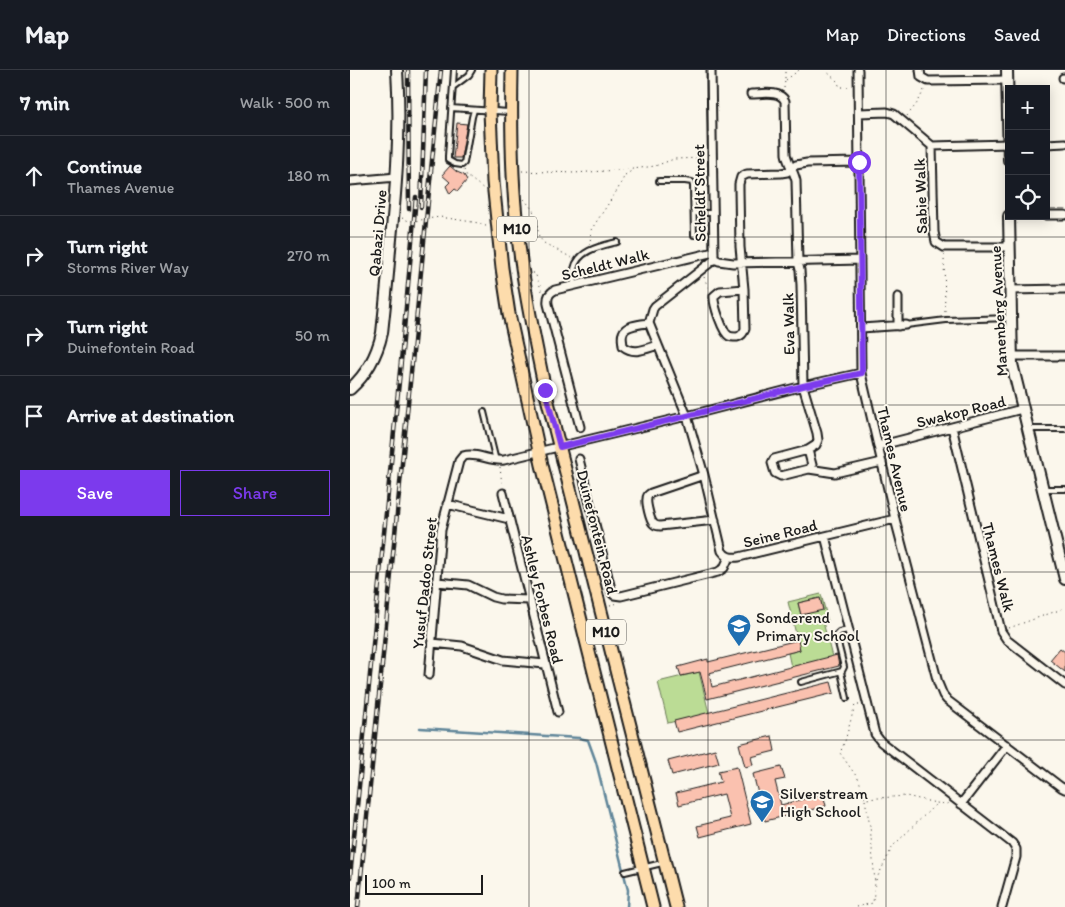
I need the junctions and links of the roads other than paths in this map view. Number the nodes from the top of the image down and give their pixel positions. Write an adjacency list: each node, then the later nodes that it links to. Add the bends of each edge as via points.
1 (397, 70): 24 (street, Qabazi Drive)
2 (454, 70): 10 (lane)
3 (472, 70): 10 (lane)
4 (491, 70): 14 (main road, M10)
5 (512, 70): 15 (main road, Duinefontein Road / M10)
6 (711, 70): 28 (street, Scheldt Street)
7 (858, 70): 16 (street, Thames Avenue)
8 (920, 70): 9 (street, via 921,78 928,81)
9 (1007, 75): 17 (street)
10 (453, 87): 12 (lane)
11 (751, 94): 23 (street, Eva Walk, via 776,94 785,101 786,154)
12 (451, 108): 13 (lane); 13 (lane, via 448,160 459,165 465,159)
13 (474, 110): 14 (lane)
14 (490, 111): 15 (lane); 64 (main road, M10, via 502,268 512,331)
15 (511, 112): 62 (main road, Duinefontein Road / M10, via 513,185 522,264 545,390)
16 (859, 113): 21 (street, Sabie Walk, via 891,112); 22 (street, Thames Avenue)
17 (1009, 130)
18 (1065, 143): 20 (street)
19 (1005, 144): 21 (street)
20 (1050, 144)
21 (932, 146): 34 (street, Sabie Walk, via 936,242 944,247)
22 (859, 162): 23 (street, via 807,162); 36 (street, Thames Avenue)
23 (792, 168): 37 (street, Eva Walk, via 796,181); 38 (street, via 781,174 747,174 740,179)
24 (397, 177): 26 (street); 53 (street, Qabazi Drive, via 382,333 372,362)
25 (660, 181): 27 (lane, via 692,182)
26 (350, 182)
27 (694, 213): 28 (lane); 32 (lane)
28 (713, 213): 35 (street, Scheldt Street)
29 (1065, 214): 30 (street)
30 (1050, 215)
31 (1009, 220): 34 (street, Manenberg Avenue)
32 (694, 235)
33 (617, 242): 39 (lane, via 583,254 574,268)
34 (1010, 247): 42 (street, Manenberg Avenue)
35 (714, 255): 38 (street, Scheldt Street, via 719,262); 39 (street, Scheldt Walk); 45 (street, via 655,306)
36 (860, 260): 37 (street, Scheldt Street); 47 (street, Thames Avenue)
37 (798, 262): 38 (street, Scheldt Street); 52 (street, Eva Walk)
38 (742, 263): 40 (street)
39 (574, 286): 57 (street, Scheldt Walk, via 551,292 548,301)
40 (744, 289): 40 (street, via 720,291 714,296 723,327 732,337 741,336 745,329)
41 (1065, 289): 42 (street)
42 (1010, 290): 44 (street, Manenberg Avenue)
43 (898, 298): 46 (street)
44 (1011, 318): 46 (lane, via 946,320); 49 (street, Manenberg Avenue)
45 (649, 322): 48 (street, Seine Road); 48 (street, via 627,328 622,335 623,346 630,351 638,351)
46 (902, 326): 47 (street)
47 (861, 328): 51 (street, Thames Avenue)
48 (658, 345): 56 (street, Seine Road)
49 (1012, 356): 50 (street); 54 (street, Manenberg Avenue)
50 (1065, 356)
51 (862, 373): 52 (street, Yusuf Dadoo Street); 61 (street, Thames Avenue)
52 (803, 386): 56 (street, Yusuf Dadoo Street); 63 (street, Eva Walk, via 818,440)
53 (350, 389)
54 (1022, 409): 58 (street, Swakop Road); 59 (street, Manenberg Avenue)
55 (484, 412): 67 (lane)
56 (687, 416): 62 (street, Yusuf Dadoo Street); 69 (street, Seine Road)
57 (580, 427)
58 (952, 427): 61 (street, Swakop Road); 89 (street, Thames Walk, via 1001,631 1007,640)
59 (1028, 429): 60 (lane); 70 (street, Manenberg Avenue)
60 (1065, 429)
61 (878, 446): 66 (street, Thames Avenue)
62 (560, 447): 64 (street, Yusuf Dadoo Street); 95 (main road, Duinefontein Road / M10)
63 (808, 450): 68 (street, via 812,465); 68 (street, via 779,457 772,463 775,473 781,476)
64 (540, 452): 67 (street, Yusuf Dadoo Street); 96 (main road, M10)
65 (579, 459): 78 (street, via 614,595 718,572)
66 (882, 462): 68 (street, via 835,473); 75 (street, Thames Avenue)
67 (498, 463): 73 (street, Yusuf Dadoo Street, via 471,455 463,456)
68 (809, 469)
69 (704, 475): 76 (street, Seine Road); 76 (street, via 648,495 651,521 660,526)
70 (1042, 489): 71 (lane); 79 (street, Manenberg Avenue)
71 (1065, 489)
72 (502, 490): 74 (street, Ashley Forbes Road)
73 (447, 504): 74 (street); 81 (street, Yusuf Dadoo Street, via 441,530)
74 (509, 519): 82 (street, Ashley Forbes Road)
75 (895, 519): 77 (street, Seine Road); 92 (street, Thames Avenue, via 940,690 947,700)
76 (715, 520): 78 (street, Seine Road, via 722,551)
77 (825, 536): 78 (street, Seine Road); 83 (street)
78 (729, 557)
79 (1063, 560): 80 (street, Manenberg Avenue)
80 (1065, 579)
81 (437, 582): 82 (street, via 463,584 501,599); 84 (street, Yusuf Dadoo Street)
82 (529, 600): 85 (street, Ashley Forbes Road)
83 (848, 630): 86 (lane, via 836,635 844,667); 94 (street, via 875,734)
84 (432, 643): 85 (street, via 462,646 503,660); 87 (street, Yusuf Dadoo Street)
85 (545, 664): 91 (street, Ashley Forbes Road)
86 (841, 672): 88 (lane); 90 (lane)
87 (429, 675)
88 (801, 682)
89 (1065, 684)
90 (847, 698)
91 (558, 712)
92 (1007, 745): 93 (street, Thames Avenue); 94 (street)
93 (1065, 789)
94 (961, 804): 100 (street, via 1016,849)
95 (664, 863): 96 (lane); 99 (main road, Duinefontein Road / M10)
96 (643, 868): 97 (lane); 98 (main road, M10)
97 (625, 872)
98 (652, 907)
99 (676, 907)
100 (1002, 907)

